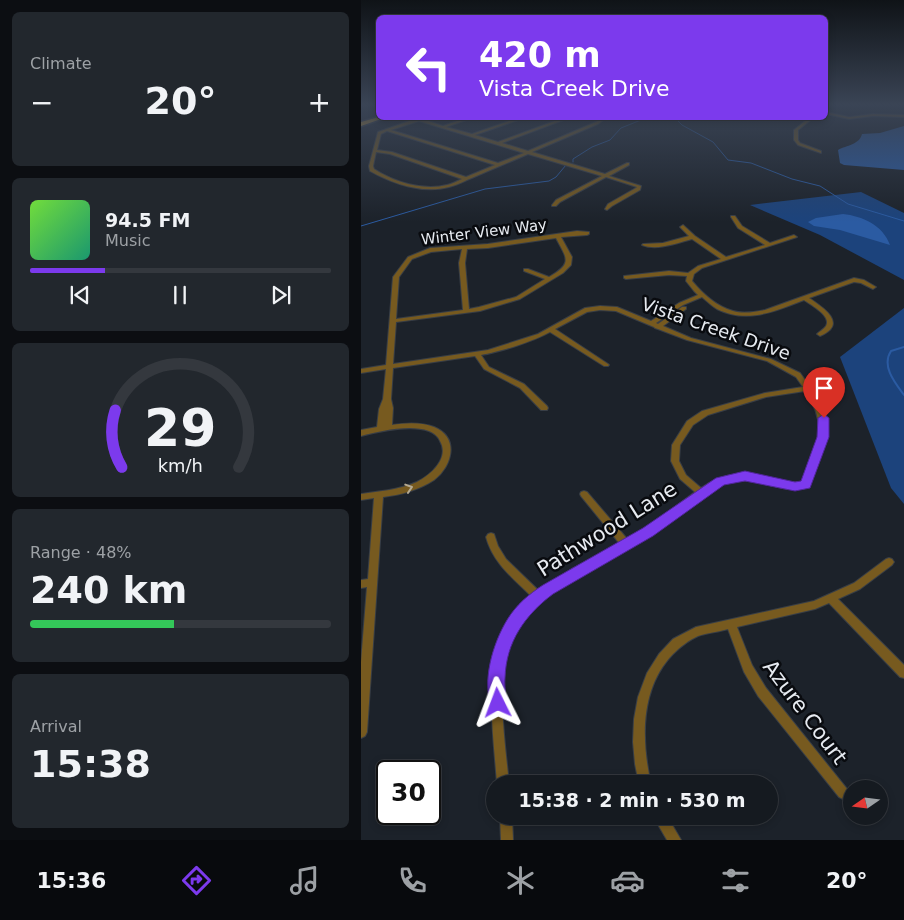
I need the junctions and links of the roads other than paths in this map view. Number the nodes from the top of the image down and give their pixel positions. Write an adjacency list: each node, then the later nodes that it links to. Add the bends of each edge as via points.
1 (376, 143): 6 (street)
2 (429, 143): 10 (street)
3 (550, 143): 7 (street)
4 (798, 143): 8 (street)
5 (500, 144): 7 (street)
6 (374, 151): 12 (street, via 391,153); 12 (street, via 372,170 416,187 445,187)
7 (529, 152): 10 (street); 11 (street)
8 (820, 152)
9 (628, 164): 11 (street)
10 (499, 165): 12 (street)
11 (607, 176): 13 (street); 14 (street, via 640,187)
12 (467, 179)
13 (554, 205)
14 (607, 209)
15 (733, 217): 22 (street, via 740,227)
16 (683, 227): 19 (street)
17 (587, 233): 18 (street, Winter View Way)
18 (559, 236): 23 (street, Winter View Way); 28 (street, via 569,261 564,270)
19 (693, 237): 21 (street, via 663,245); 24 (street)
20 (794, 237): 22 (street)
21 (645, 245)
22 (769, 245): 24 (street)
23 (465, 248): 32 (street, via 462,263); 33 (street, Winter View Way, via 427,251 408,259 396,277)
24 (725, 259): 26 (street, via 700,267)
25 (526, 270): 28 (street)
26 (690, 275): 27 (street, via 669,273); 30 (street, via 691,284)
27 (626, 277)
28 (550, 279): 32 (street, via 512,300)
29 (873, 287): 31 (street, via 862,280 854,280)
30 (704, 297): 31 (street, via 727,311 750,314); 34 (street, via 678,309)
31 (805, 298): 36 (street, via 830,319 830,325)
32 (466, 311): 33 (street)
33 (393, 321): 39 (street, Winter View Way)
34 (654, 326): 35 (street, Vista Creek Drive, via 617,309 600,308 583,311); 41 (street, Vista Creek Drive, via 689,339 774,361 795,373)
35 (551, 330): 37 (street, Vista Creek Drive); 38 (street)
36 (820, 334)
37 (478, 355): 39 (street, Vista Creek Drive); 42 (street, via 486,368 522,386)
38 (606, 365)
39 (389, 367): 40 (street, Vista Creek Drive); 43 (street, Winter View Way, via 387,399 383,409)
40 (361, 371)
41 (808, 388): 45 (street, Vista Creek Drive, via 822,412 824,431 809,482); 46 (street, via 765,395 705,413 690,422 676,445 674,457 683,476)
42 (544, 408)
43 (385, 428): 44 (street); 47 (street, one-way to 43, via 409,489 428,480 443,466 448,451 444,437 431,428 413,425)
44 (361, 433)
45 (802, 486): 46 (street, Pathwood Lane, via 741,476 720,481)
46 (702, 493): 51 (street, Pathwood Lane)
47 (379, 494): 49 (street); 53 (street)
48 (584, 494): 51 (street)
49 (361, 497)
50 (491, 537): 55 (street, via 500,558)
51 (627, 545): 55 (street, Pathwood Lane)
52 (889, 562): 56 (street, via 857,586)
53 (372, 582): 54 (street); 59 (street)
54 (361, 584)
55 (538, 596): 60 (street, Pathwood Lane, via 513,624 499,661 497,685)
56 (831, 598): 57 (street, via 806,608); 58 (street)
57 (731, 624): 61 (street, via 696,632 682,639 667,654 653,676 642,702 638,727); 62 (street, Azure Court, via 761,692)
58 (904, 673)
59 (361, 732)
60 (502, 775)
61 (643, 775)
62 (843, 793)
63 (506, 825): 65 (street)
64 (665, 825): 66 (street)
65 (507, 840)
66 (675, 840)

